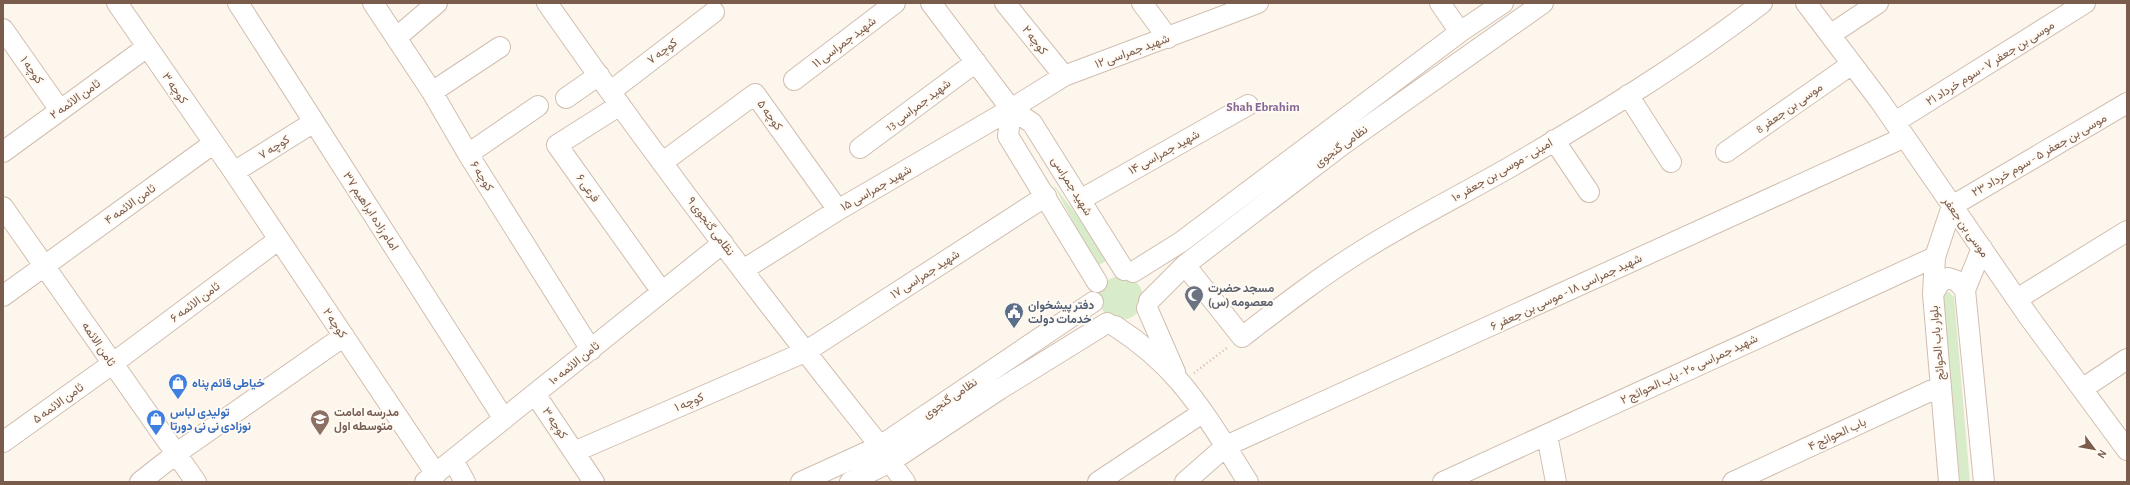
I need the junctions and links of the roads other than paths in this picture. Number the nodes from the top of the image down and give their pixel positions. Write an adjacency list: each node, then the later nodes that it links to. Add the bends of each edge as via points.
1 (117, 3): 24 (street, کوچه ۳)
2 (238, 3): 40 (street, امام زاده ابراهیم ۳۷)
3 (373, 3): 22 (street, کوچه ۶)
4 (437, 3): 22 (street)
5 (895, 3): 30 (street, شهید جمراسی ۱۱)
6 (931, 3): 26 (street, شهید جمراسی)
7 (1005, 3): 29 (street, کوچه ۲)
8 (1142, 3): 23 (street)
9 (1258, 3): 23 (street, شهید جمراسی ۱۲)
10 (1440, 3): 20 (street)
11 (1504, 3): 20 (street, نظامی گنجوی)
12 (1543, 3): 62 (street, نظامی گنجوی, via 1342,145)
13 (1762, 3): 32 (street, امینی - موسی بن جعفر ۱۰)
14 (1806, 3): 21 (street, موسی بن جعفر)
15 (1878, 3): 21 (street)
16 (2085, 3): 41 (street, موسی بن جعفر ۷ - سوم خرداد ۲۱)
17 (552, 5): 28 (street, نظامی گنجوی ۹)
18 (714, 12): 34 (street, کوچه ۷)
19 (3, 29): 39 (street, کوچه ۱)
20 (1460, 32): 65 (street, نظامی گنجوی, via 1181,242)
21 (1830, 35): 27 (street, موسی بن جعفر)
22 (397, 37): 31 (street, کوچه ۶)
23 (1168, 38): 29 (street, شهید جمراسی ۱۲)
24 (147, 47): 39 (street, ثامن الائمه ۲); 43 (street, کوچه ۳)
25 (500, 47): 31 (street)
26 (976, 62): 38 (street, شهید جمراسی); 44 (street, شهید جمراسی 13)
27 (1852, 64): 41 (street, موسی بن جعفر); 46 (street, موسی بن جعفر 8)
28 (599, 75): 33 (street); 34 (street, نظامی گنجوی ۹)
29 (1064, 76): 38 (street, شهید جمراسی ۱۲)
30 (794, 80)
31 (432, 92): 47 (street, کوچه ۶)
32 (1628, 95): 42 (street, امینی - موسی بن جعفر ۱۰); 49 (street)
33 (566, 98)
34 (615, 98): 48 (street, نظامی گنجوی ۹); 68 (street, فرعی ۶, via 557,145)
35 (2127, 103): 55 (street, موسی بن جعفر ۵ - سوم خرداد ۲۳)
36 (1248, 105): 53 (street, شهید جمراسی ۱۴)
37 (538, 106): 47 (street)
38 (1011, 109): 52 (street, via 1008,136); 53 (street, شهید جمراسی, via 1032,123); 56 (street, شهید جمراسی ۱۵)
39 (60, 110): 45 (street, ثامن الائمه ۲)
40 (314, 122): 50 (street, کوچه ۷); 85 (street, امام زاده ابراهیم ۳۷)
41 (1900, 130): 55 (street, موسی بن جعفر); 88 (street, شهید جمراسی ۱۸ - موسی بن جعفر ۶)
42 (1554, 140): 51 (street); 62 (street, امینی - موسی بن جعفر ۱۰, via 1364,250 1297,295 1242,337)
43 (214, 143): 50 (street, کوچه ۳); 63 (street, ثامن الائمه ۴)
44 (860, 148)
45 (3, 152)
46 (1726, 152)
47 (468, 154): 76 (street, کوچه ۶)
48 (663, 162): 56 (street, کوچه ۵, via 755,94); 59 (street, نظامی گنجوی ۹)
49 (1672, 162)
50 (234, 172): 58 (street, کوچه ۲)
51 (1589, 192)
52 (1046, 196): 66 (street); 77 (street, شهید جمراسی ۱۷)
53 (1080, 200): 65 (street, شهید جمراسی)
54 (3, 206): 63 (street, ثامن الائمه)
55 (1952, 206): 60 (street, موسی بن جعفر); 61 (street, بلوار باب الحوائج)
56 (838, 210): 64 (street, شهید جمراسی ۱۵)
57 (2127, 231): 71 (street)
58 (278, 240): 75 (street, کوچه ۲); 79 (street, ثامن الائمه ۶)
59 (723, 243): 64 (street, نظامی گنجوی ۹); 68 (street, ثامن الائمه ۱۰)
60 (1982, 248): 67 (street); 71 (street, موسی بن جعفر)
61 (1935, 257): 69 (street, بلوار باب الحوائج); 86 (street, شهید جمراسی ۲۰ - باب الحوائج ۲)
62 (1185, 265): 73 (street, نظامی گنجوی)
63 (46, 266): 70 (street, ثامن الائمه ۴); 79 (street, ثامن الائمه)
64 (743, 270): 77 (street, نظامی گنجوی ۹)
65 (1129, 271): 66 (street, via 1109,272); 73 (street, via 1146,284)
66 (1097, 282): 72 (street)
67 (1965, 290): 69 (street, via 1957,281 1948,278 1940,282); 109 (street)
68 (662, 292): 76 (street, ثامن الائمه ۱۰)
69 (1933, 294): 81 (street, بلوار باب الحوائج)
70 (3, 296)
71 (2017, 299): 82 (street, موسی بن جعفر)
72 (1093, 302): 74 (street, via 1095,311); 92 (street, نظامی گنجوی)
73 (1148, 305): 74 (street, via 1138,321 1127,326); 80 (street)
74 (1111, 325): 80 (street, via 1133,338); 92 (street, نظامی گنجوی)
75 (344, 336): 91 (street); 94 (street, کوچه ۲)
76 (591, 350): 83 (street, ثامن الائمه ۱۰)
77 (805, 352): 90 (street, کوچه ۱); 92 (street, نظامی گنجوی ۹)
78 (2127, 359): 82 (street)
79 (112, 364): 87 (street, ثامن الائمه ۵); 91 (street, ثامن الائمه)
80 (1180, 381): 84 (street)
81 (1940, 386): 107 (street, باب الحوائج ۴); 108 (street, بلوار باب الحوائج)
82 (2082, 389): 89 (street, موسی بن جعفر)
83 (535, 394): 85 (street, ثامن الائمه ۱۰); 90 (street, کوچه ۳)
84 (1202, 412): 88 (street); 102 (street)
85 (504, 419): 93 (street, ثامن الائمه ۱۰)
86 (1547, 435): 105 (street, شهید جمراسی ۲۰ - باب الحوائج ۲); 106 (street)
87 (3, 442)
88 (1226, 446): 103 (street, شهید جمراسی ۱۸ - موسی بن جعفر ۶); 104 (street)
89 (2127, 450)
90 (574, 452): 98 (street, کوچه ۳)
91 (177, 453): 95 (street); 96 (street, ثامن الائمه)
92 (885, 454): 99 (street, نظامی گنجوی); 100 (street, نظامی گنجوی); 101 (street, نظامی گنجوی ۹)
93 (453, 460): 94 (street, ثامن الائمه ۱۰); 97 (street)
94 (431, 478)
95 (140, 482)
96 (196, 482)
97 (466, 482)
98 (594, 482)
99 (801, 482)
100 (850, 482)
101 (905, 482)
102 (1098, 482)
103 (1185, 482)
104 (1248, 482)
105 (1444, 482)
106 (1556, 482)
107 (1733, 482)
108 (1949, 482)
109 (1984, 482)

